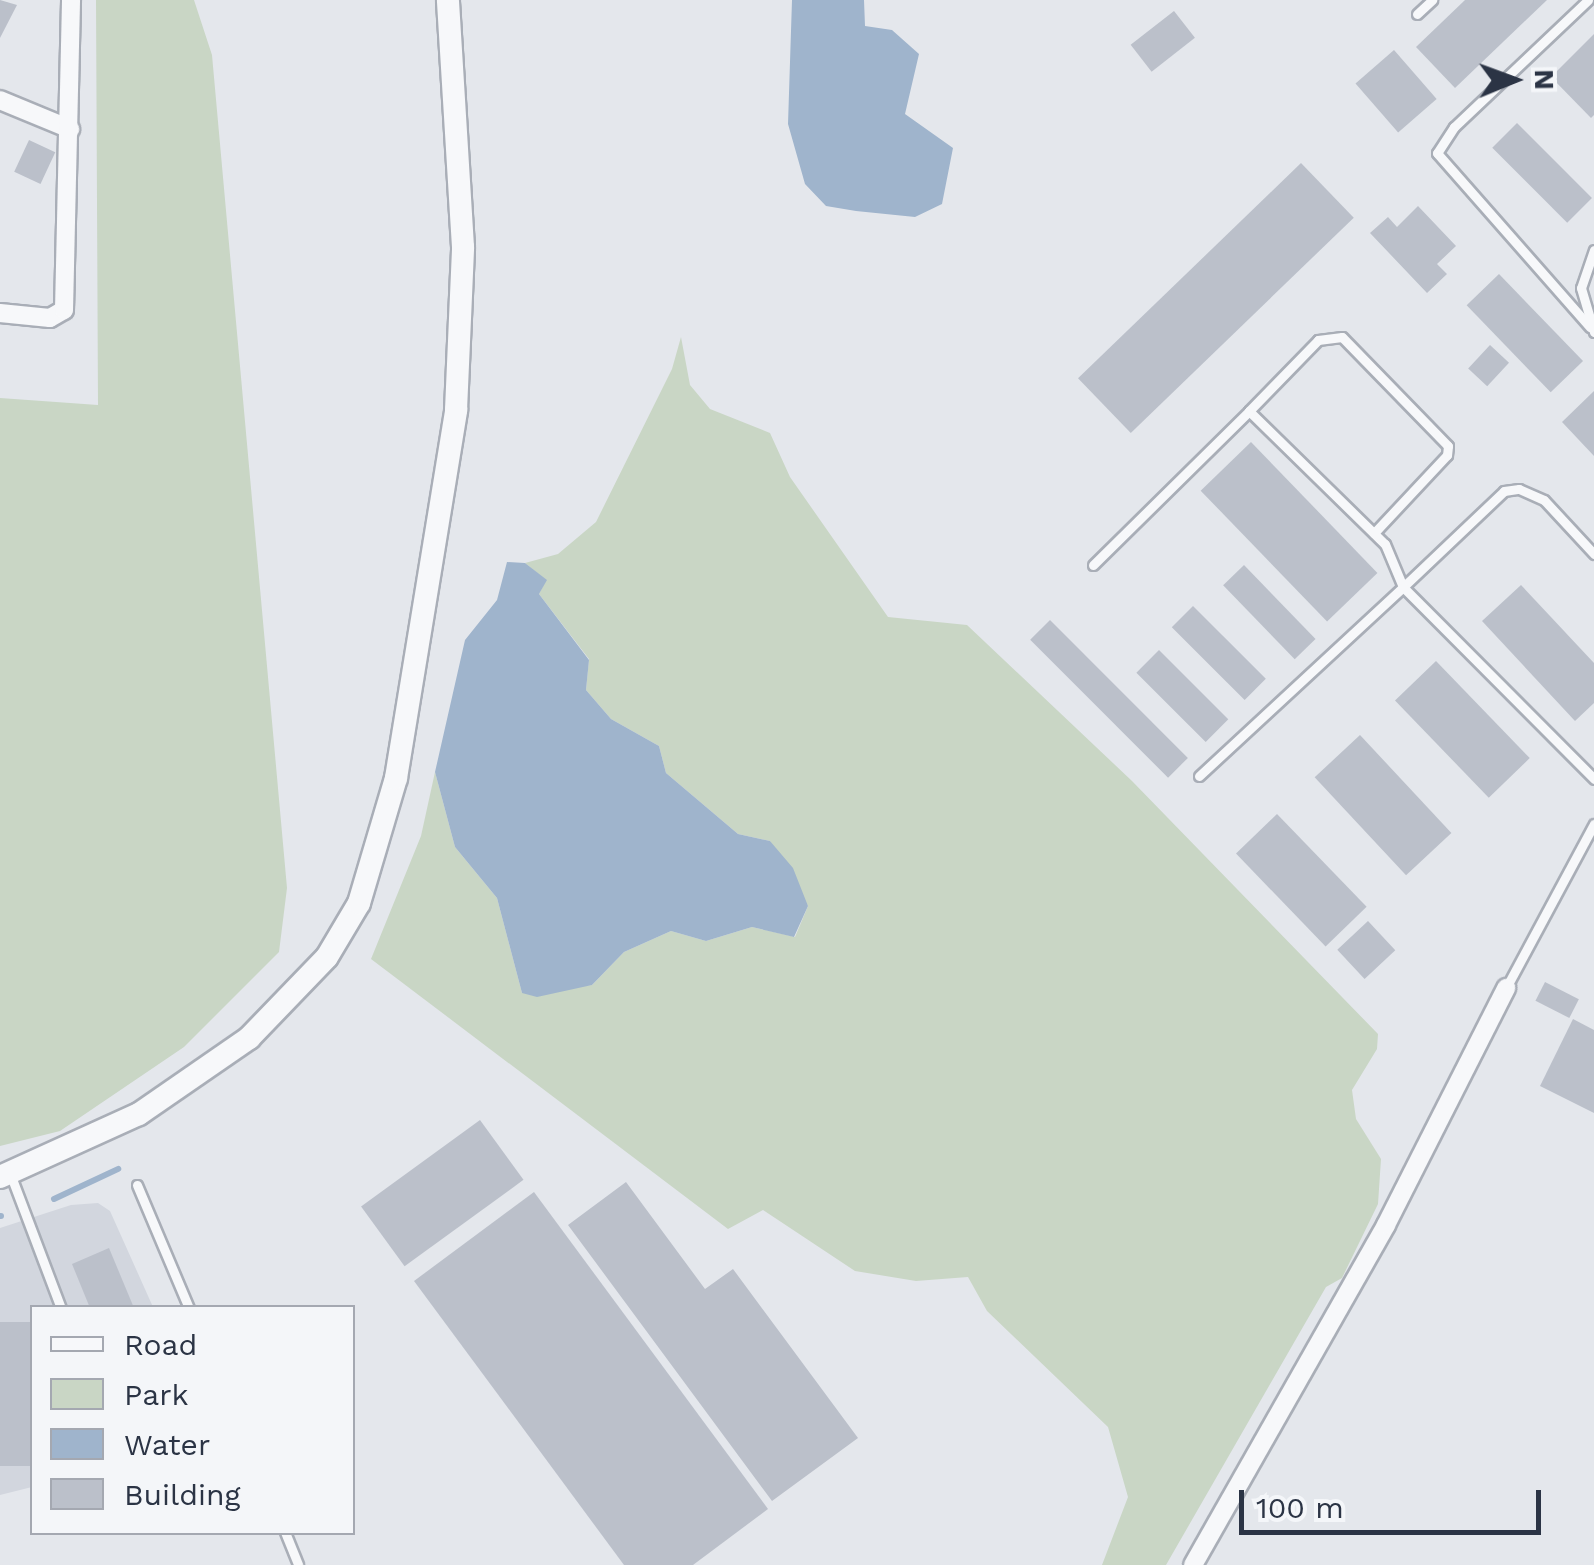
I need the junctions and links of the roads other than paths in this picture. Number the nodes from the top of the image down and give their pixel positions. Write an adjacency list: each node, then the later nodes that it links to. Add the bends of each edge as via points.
1 (71, 0): 7 (street)
2 (448, 0): 20 (street, via 463,247 456,410 396,778 359,903 326,957 249,1038 139,1114)
3 (1432, 0): 5 (lane)
4 (1588, 0): 10 (lane, via 1454,127 1436,153)
5 (1417, 14)
6 (0, 100): 7 (street)
7 (70, 129): 9 (street, via 64,310 50,318)
8 (1594, 250): 10 (lane, via 1581,288)
9 (0, 313)
10 (1592, 329)
11 (1249, 411): 12 (lane); 12 (lane, via 1318,340 1342,337 1448,446 1447,456); 14 (lane)
12 (1374, 533): 15 (lane, via 1394,555)
13 (1594, 554): 15 (lane, via 1544,500 1520,489 1504,491)
14 (1093, 565)
15 (1403, 587): 16 (lane); 17 (lane)
16 (1199, 776)
17 (1594, 780)
18 (1594, 824): 19 (lane)
19 (1506, 988): 25 (street, via 1386,1225)
20 (5, 1175): 22 (lane)
21 (137, 1185): 23 (lane)
22 (60, 1305)
23 (188, 1305)
24 (286, 1535): 26 (lane)
25 (1198, 1563)
26 (298, 1565)

